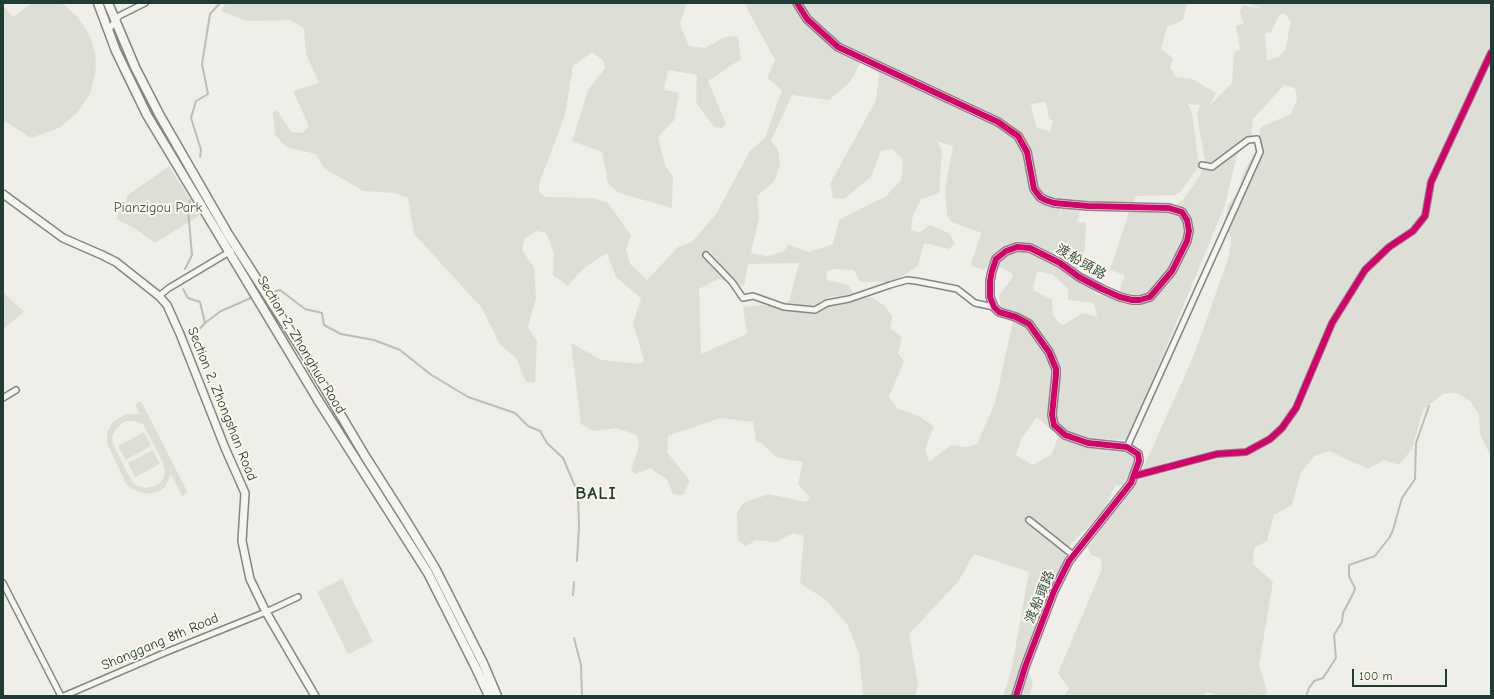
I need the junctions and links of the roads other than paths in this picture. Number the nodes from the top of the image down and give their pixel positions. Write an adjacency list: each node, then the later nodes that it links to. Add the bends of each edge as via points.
1 (98, 3): 6 (main road, Section 2, Zhonghua Road)
2 (108, 3): 5 (main road, Section 2, Zhonghua Road)
3 (145, 3): 5 (street, via 119,16)
4 (797, 3): 14 (street, 渡船頭路, via 807,19 838,47 998,122 1018,136 1028,152 1034,189 1044,200 1088,206 1169,208 1182,212 1187,220 1187,241 1172,271 1150,296 1140,300 1120,297 1079,277 1042,253 1030,248 1017,247 996,259 990,281 990,297)
5 (115, 22): 6 (street); 9 (main road, Section 2, Zhonghua Road)
6 (108, 31): 9 (main road, Section 2, Zhonghua Road, via 147,115)
7 (1491, 53): 18 (street, via 1431,182 1425,216 1413,231 1389,247 1365,270 1332,323 1296,408 1282,428 1270,439 1246,452 1217,454)
8 (1202, 165): 17 (street, via 1212,167 1248,140 1257,139 1260,152)
9 (194, 183): 11 (main road, Section 2, Zhonghua Road)
10 (3, 194): 13 (street, Section 2, Zhongshan Road, via 63,238 116,262)
11 (233, 249): 13 (street); 26 (main road, Section 2, Zhonghua Road, via 318,400 428,573); 27 (main road, Section 2, Zhonghua Road, via 304,353 435,568)
12 (706, 255): 14 (street, via 732,282 743,298 753,296 784,307 815,310 827,303 849,300 907,280 957,289 975,303)
13 (159, 296): 23 (street, Section 2, Zhongshan Road, via 167,305 180,334 245,493 242,541 250,579)
14 (994, 307): 17 (street, via 999,312 1029,324 1049,352 1056,369 1052,415 1054,425 1065,435 1088,443)
15 (16, 390): 16 (street)
16 (3, 398)
17 (1128, 447): 18 (street, 渡船頭路, via 1138,454 1139,461)
18 (1134, 476): 20 (street, 渡船頭路, via 1118,502)
19 (1029, 520): 20 (street)
20 (1073, 555): 28 (street, 渡船頭路, via 1054,591)
21 (3, 584): 24 (street)
22 (298, 597): 23 (street, Shanggang 8th Road)
23 (266, 612): 24 (street, Shanggang 8th Road); 25 (street, Section 2, Zhongshan Road)
24 (63, 696)
25 (315, 696)
26 (489, 696)
27 (498, 696)
28 (1016, 696)

